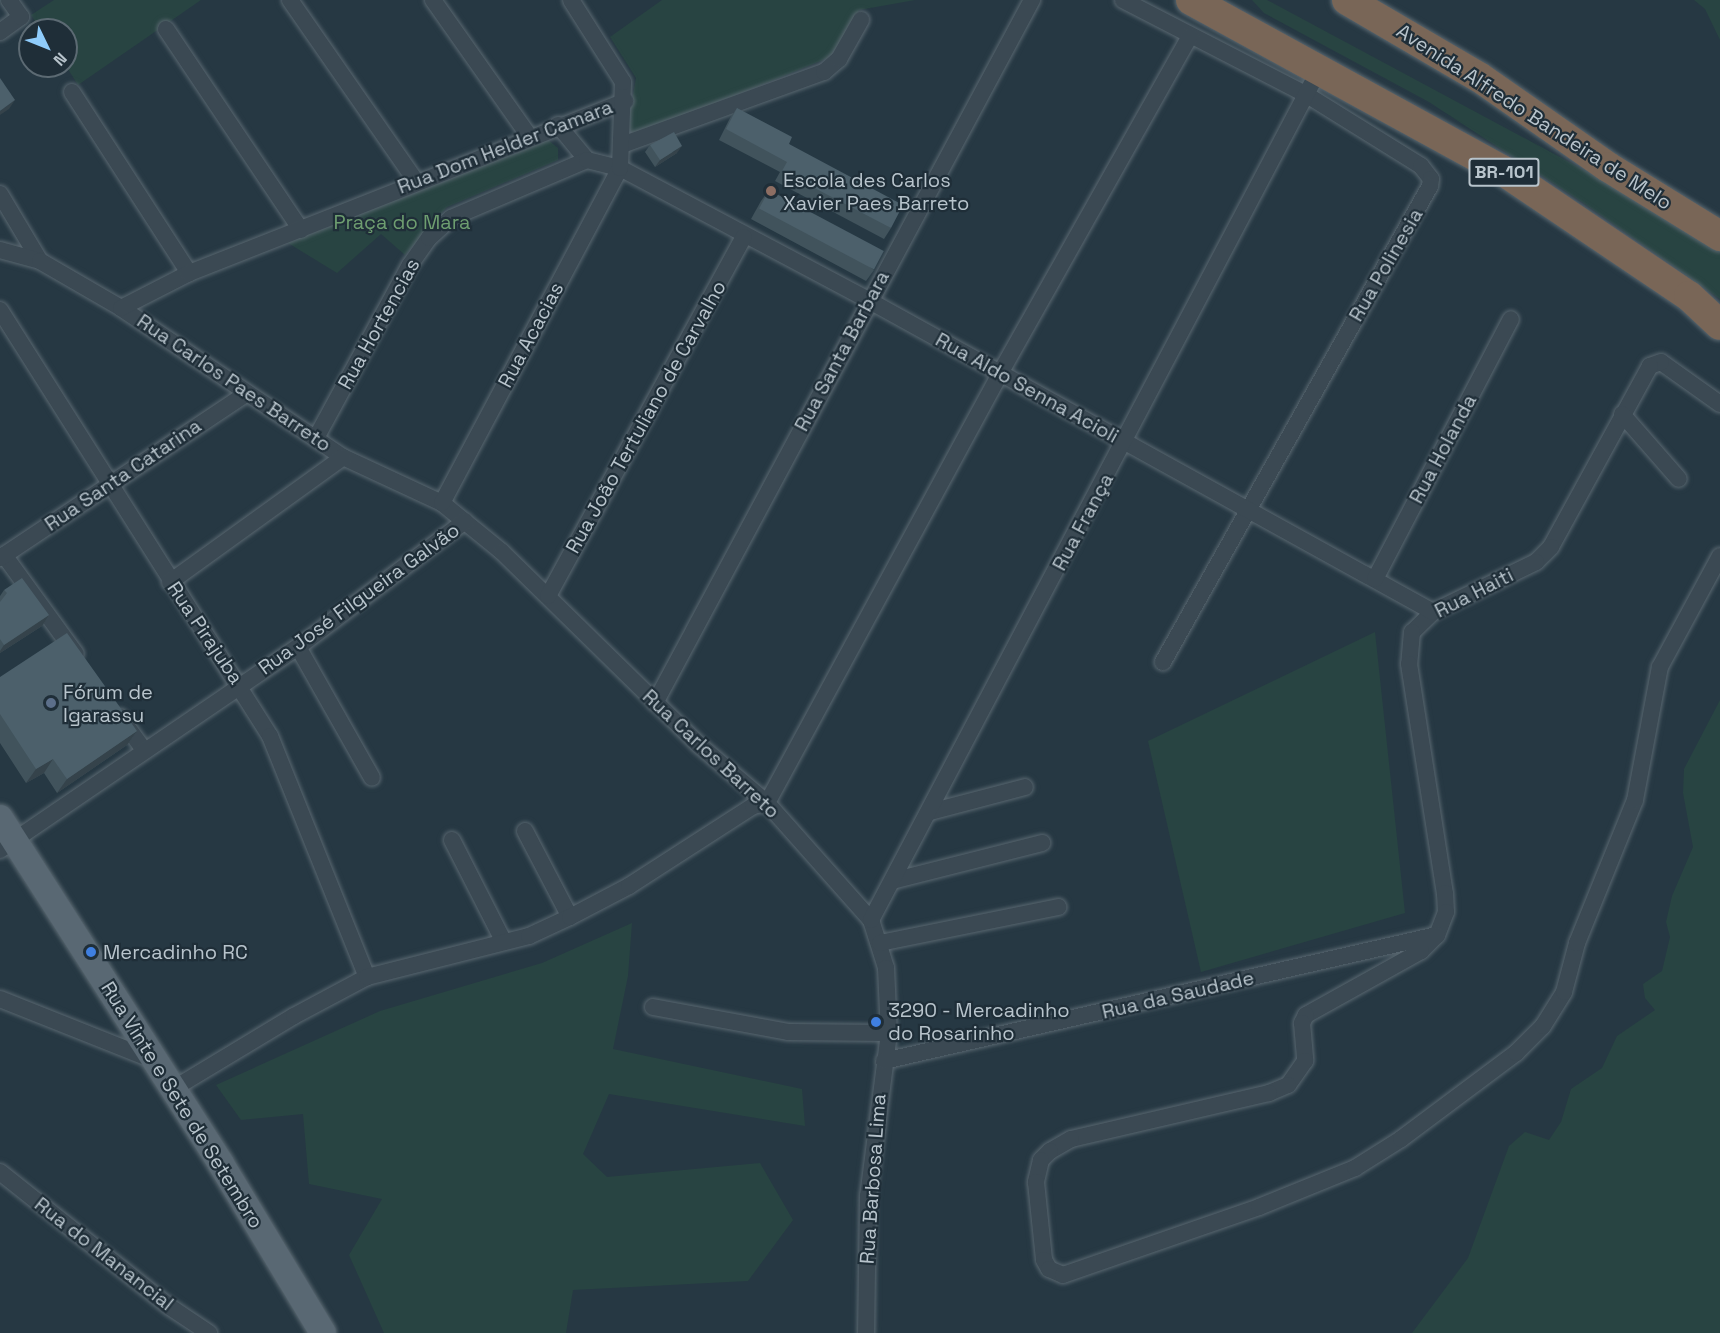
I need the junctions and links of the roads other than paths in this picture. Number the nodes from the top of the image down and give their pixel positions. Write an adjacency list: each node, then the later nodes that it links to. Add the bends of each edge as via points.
1 (9, 0): 11 (street, via 21,17)
2 (290, 0): 21 (street)
3 (433, 0): 17 (street)
4 (571, 0): 15 (street, via 618,71)
5 (1032, 0): 29 (street, Rua Santa Barbara)
6 (1123, 0): 12 (street, Rua Polinesia)
7 (1191, 0): 13 (highway, BR-101)
8 (1347, 0): 24 (highway, Avenida Alfredo Bandeira de Melo, via 1431,46 1608,167)
9 (861, 20): 18 (street, via 839,59 824,72)
10 (166, 29): 23 (street)
11 (0, 32)
12 (1190, 36): 13 (street, Rua Polinesia); 34 (street)
13 (1313, 84): 33 (highway, BR-101, via 1502,170 1689,296); 39 (street, Rua França); 44 (street, Rua Polinesia, via 1421,166 1431,178 1430,186)
14 (72, 92): 28 (street)
15 (625, 101): 16 (street, Rua Dom Helder Camara); 18 (street)
16 (558, 125): 17 (street, Rua Dom Helder Camara); 19 (street)
17 (529, 136): 21 (street, Rua Dom Helder Camara)
18 (622, 144): 20 (street)
19 (587, 160): 20 (street); 38 (street, Rua Hortencias, via 451,218 429,238 410,265)
20 (620, 168): 25 (street, Rua Aldo Senna Acioli); 43 (street, Rua Acacias)
21 (416, 181): 23 (street, Rua Dom Helder Camara)
22 (0, 194): 27 (street)
23 (301, 230): 28 (street, Rua Dom Helder Camara)
24 (1720, 236)
25 (744, 237): 29 (street, Rua Aldo Senna Acioli); 50 (street, Rua João Tertuliano de Carvalho)
26 (0, 250): 27 (street, Rua Carlos Paes Barreto)
27 (40, 261): 30 (street, Rua Carlos Paes Barreto)
28 (189, 273): 30 (street, Rua Dom Helder Camara)
29 (868, 300): 34 (street, Rua Aldo Senna Acioli); 56 (street, Rua Santa Barbara)
30 (122, 308): 35 (street, Rua Carlos Paes Barreto)
31 (0, 310): 42 (street, Rua Pirajuba)
32 (1510, 319): 48 (street, Rua Holanda)
33 (1720, 325)
34 (999, 375): 39 (street, Rua Aldo Senna Acioli); 61 (street)
35 (247, 393): 38 (street, Rua Carlos Paes Barreto); 42 (street, Rua Santa Catarina)
36 (1720, 404): 37 (street, Rua Haiti, via 1657,362 1650,366)
37 (1622, 414): 41 (street); 51 (street, Rua Haiti, via 1562,528 1536,562)
38 (316, 438): 40 (street, Rua Carlos Paes Barreto)
39 (1125, 442): 44 (street, Rua Aldo Senna Acioli); 62 (street, Rua França)
40 (343, 457): 43 (street, Rua Carlos Paes Barreto); 49 (street)
41 (1679, 479)
42 (111, 482): 46 (street, Rua Santa Catarina); 49 (street, Rua Pirajuba)
43 (442, 502): 45 (street, Rua Carlos Paes Barreto)
44 (1248, 507): 48 (street, Rua Aldo Senna Acioli); 53 (street, Rua Polinesia)
45 (465, 521): 50 (street, Rua Carlos Barreto); 52 (street, Rua José Filgueira Galvão)
46 (2, 556): 54 (street)
47 (1720, 556): 72 (street, via 1660,667 1635,800 1577,943 1564,992 1543,1026 1516,1053 1401,1139 1355,1168 1259,1207 1063,1275 1049,1269 1044,1260 1036,1182 1041,1160 1050,1151 1071,1139 1269,1094 1288,1085 1305,1061 1302,1023 1306,1015 1422,951)
48 (1375, 579): 51 (street, Rua Aldo Senna Acioli)
49 (170, 582): 55 (street, Rua Pirajuba)
50 (548, 597): 56 (street, Rua Carlos Barreto)
51 (1433, 612): 72 (street, Rua Haiti, via 1412,632 1408,645 1445,893 1446,912)
52 (298, 647): 55 (street, Rua José Filgueira Galvão); 59 (street)
53 (1163, 662)
54 (84, 667)
55 (240, 684): 58 (street, Rua José Filgueira Galvão); 75 (street, Rua Pirajuba, via 270,736)
56 (655, 703): 61 (street, Rua Carlos Barreto)
57 (111, 704): 58 (street)
58 (144, 750): 67 (street, Rua José Filgueira Galvão)
59 (372, 778)
60 (1025, 787): 62 (street)
61 (767, 803): 70 (street, via 753,806 629,886); 71 (street, Rua Carlos Barreto)
62 (930, 812): 68 (street, Rua França)
63 (0, 818): 67 (main road, Rua Vinte e Sete de Setembro)
64 (525, 831): 70 (street)
65 (452, 840): 73 (street)
66 (1042, 843): 68 (street)
67 (7, 845): 79 (main road, Rua Vinte e Sete de Setembro)
68 (892, 881): 71 (street, Rua França)
69 (1058, 907): 74 (street)
70 (570, 917): 73 (street)
71 (871, 920): 74 (street, Rua Carlos Barreto)
72 (1437, 935): 80 (street, Rua da Saudade)
73 (504, 942): 75 (street)
74 (880, 943): 78 (street, Rua Carlos Barreto, via 886,968)
75 (367, 977): 81 (street)
76 (0, 999): 79 (street)
77 (653, 1007): 78 (street, via 788,1032)
78 (889, 1033): 80 (street, Rua Carlos Barreto)
79 (153, 1060): 81 (main road, Rua Vinte e Sete de Setembro)
80 (884, 1061): 85 (street, Rua Barbosa Lima, via 868,1196)
81 (173, 1089): 84 (main road, Rua Vinte e Sete de Setembro)
82 (0, 1173): 83 (street, Rua do Manancial, via 170,1307)
83 (209, 1333)
84 (323, 1333)
85 (866, 1333)

